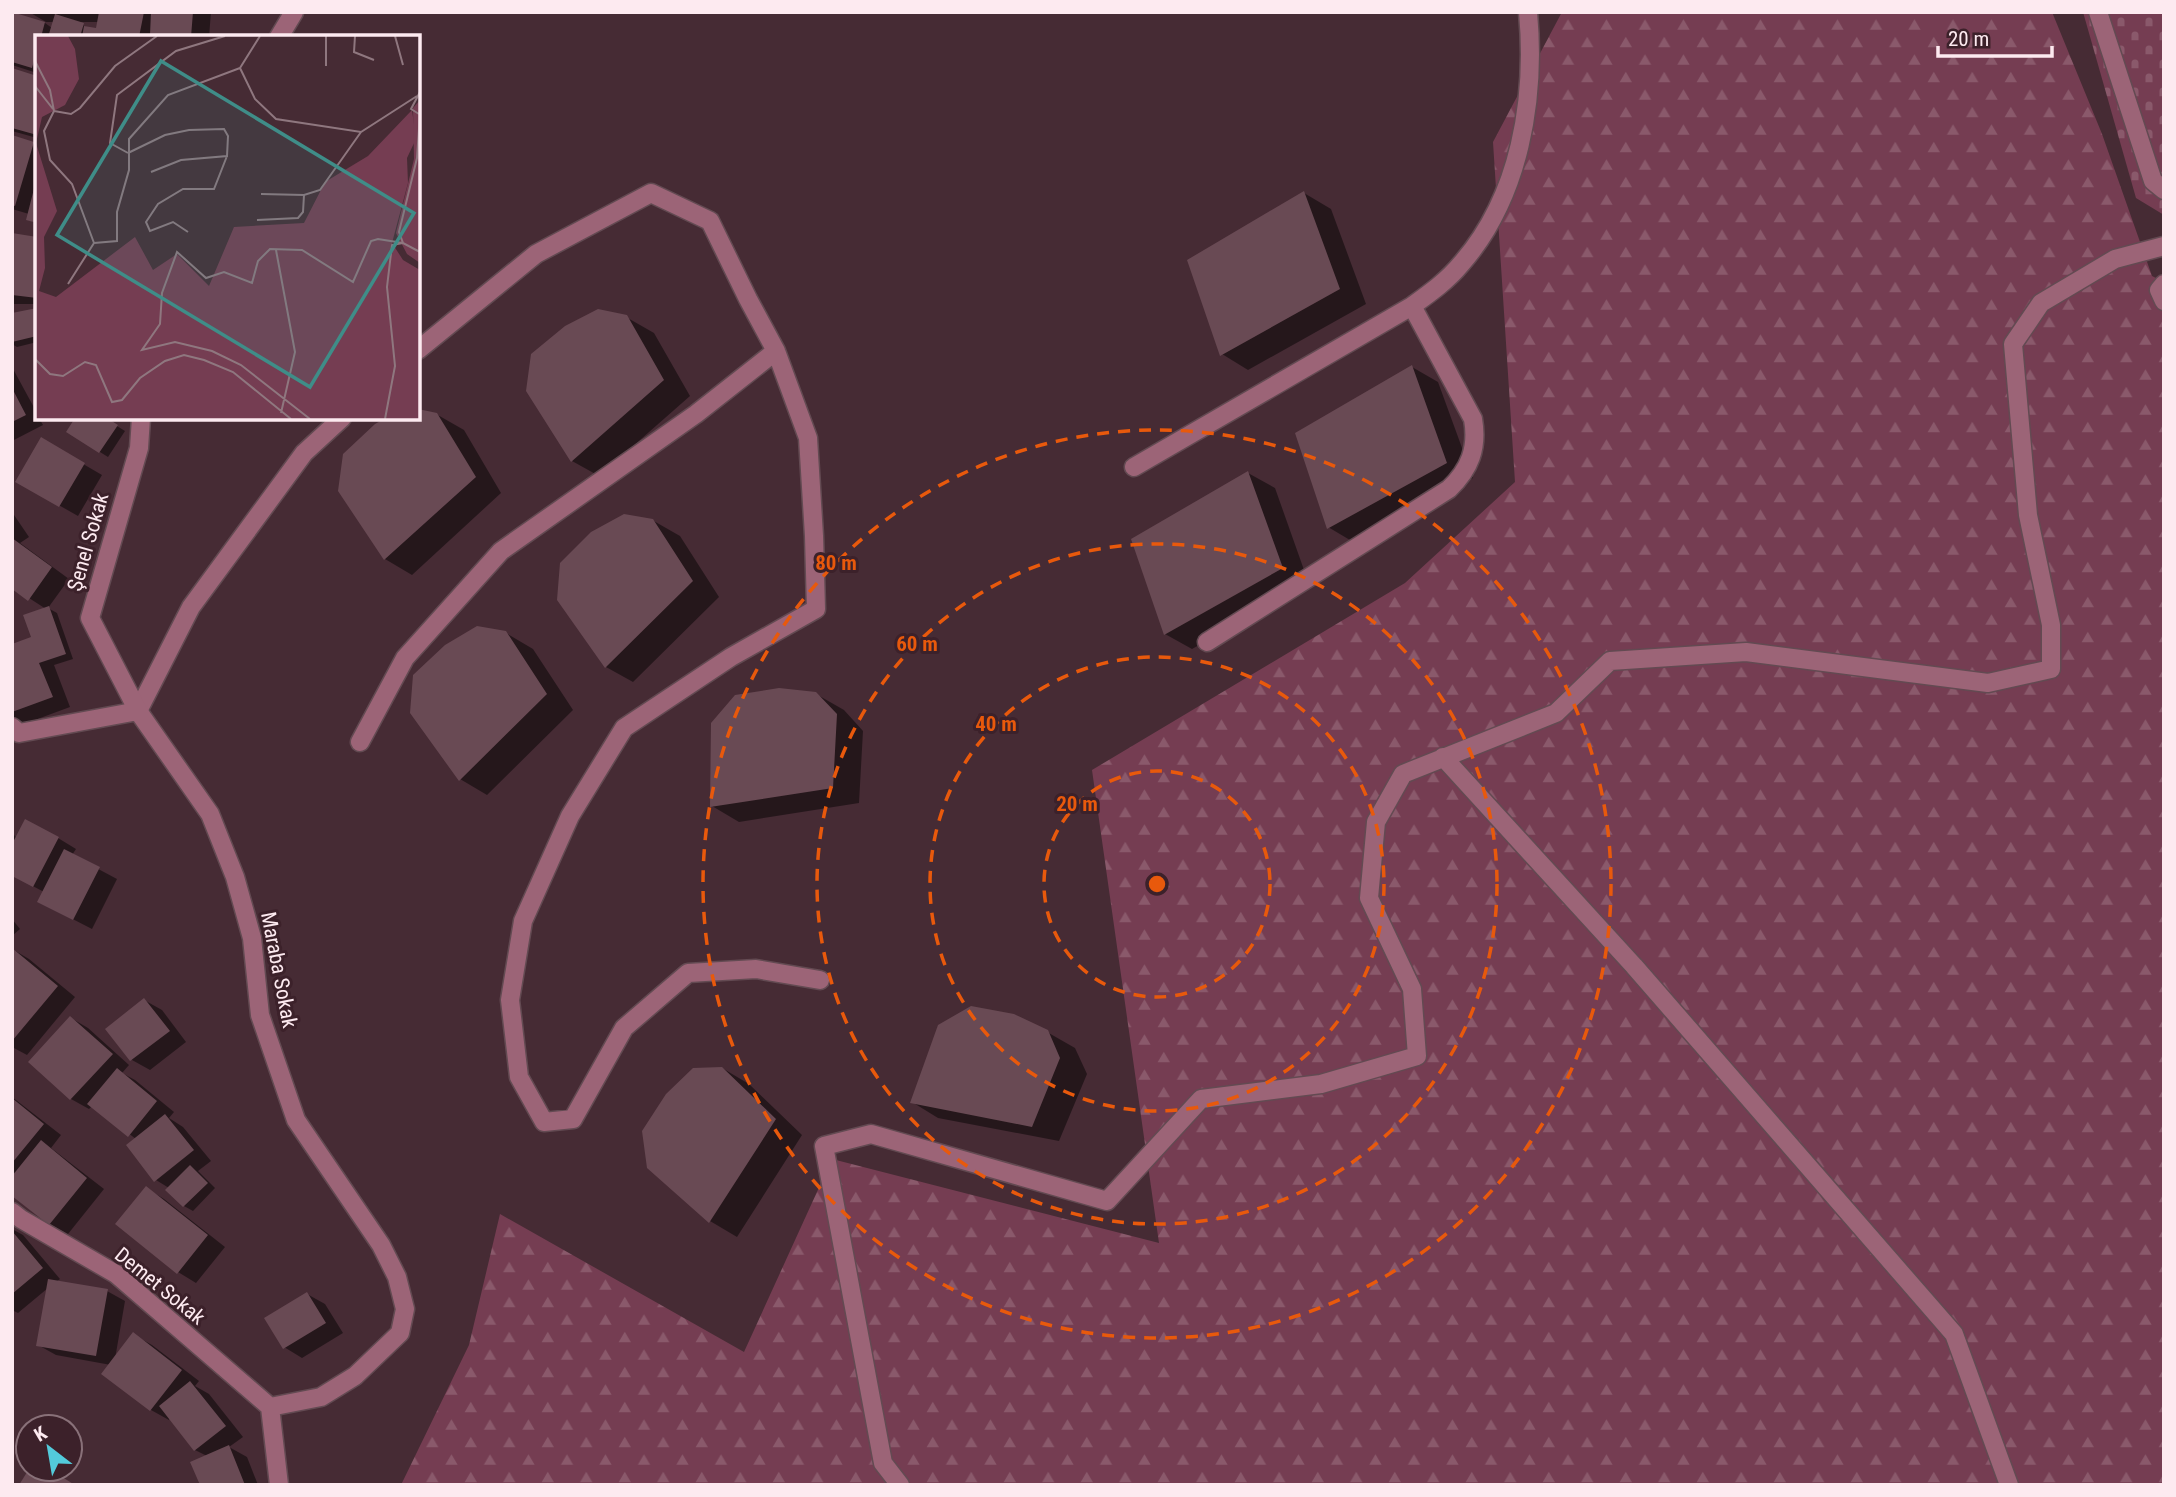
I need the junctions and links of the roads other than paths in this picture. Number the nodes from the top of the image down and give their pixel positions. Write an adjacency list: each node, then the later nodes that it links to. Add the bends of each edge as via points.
1 (294, 12): 4 (street)
2 (1528, 12): 9 (street, via 1525,116 1508,186 1496,214 1461,265)
3 (2098, 12): 5 (street, via 2153,181)
4 (280, 35)
5 (2164, 190)
6 (2164, 246): 19 (street, via 2115,259 2041,303 2013,344 2028,515 2051,625 2051,669 1988,683 1746,652 1610,661 1556,713)
7 (2164, 285): 8 (street, via 2159,290)
8 (2164, 301)
9 (1412, 306): 14 (street); 15 (street, via 1473,419 1470,463 1449,489)
10 (420, 348): 11 (street, via 536,254 651,193 710,221)
11 (776, 351): 18 (street, via 696,414 501,551 405,658); 20 (street, via 808,438 816,609 731,657 624,728 570,816 523,921 510,1000 519,1077 544,1122 573,1119 624,1028 688,973 756,969)
12 (142, 420): 16 (street, Şenel Sokak, via 139,448 90,618)
13 (340, 420): 16 (street, via 304,453 191,607)
14 (1134, 467)
15 (1207, 642)
16 (138, 711): 17 (street, via 19,733); 22 (street, Maraba Sokak, via 210,814 235,877 252,938 260,1015 296,1120 381,1245 397,1277 405,1310 400,1333 355,1376 321,1397)
17 (12, 727)
18 (360, 742)
19 (1443, 757): 24 (street, via 1404,774 1376,822 1369,898 1412,989 1417,1056 1321,1084 1201,1099 1107,1201 871,1134 824,1146 883,1463); 25 (street, via 1634,966 1954,1334)
20 (820, 980)
21 (12, 1212): 22 (street, Demet Sokak, via 116,1274)
22 (270, 1407): 23 (street)
23 (279, 1485)
24 (900, 1485)
25 (2009, 1485)

